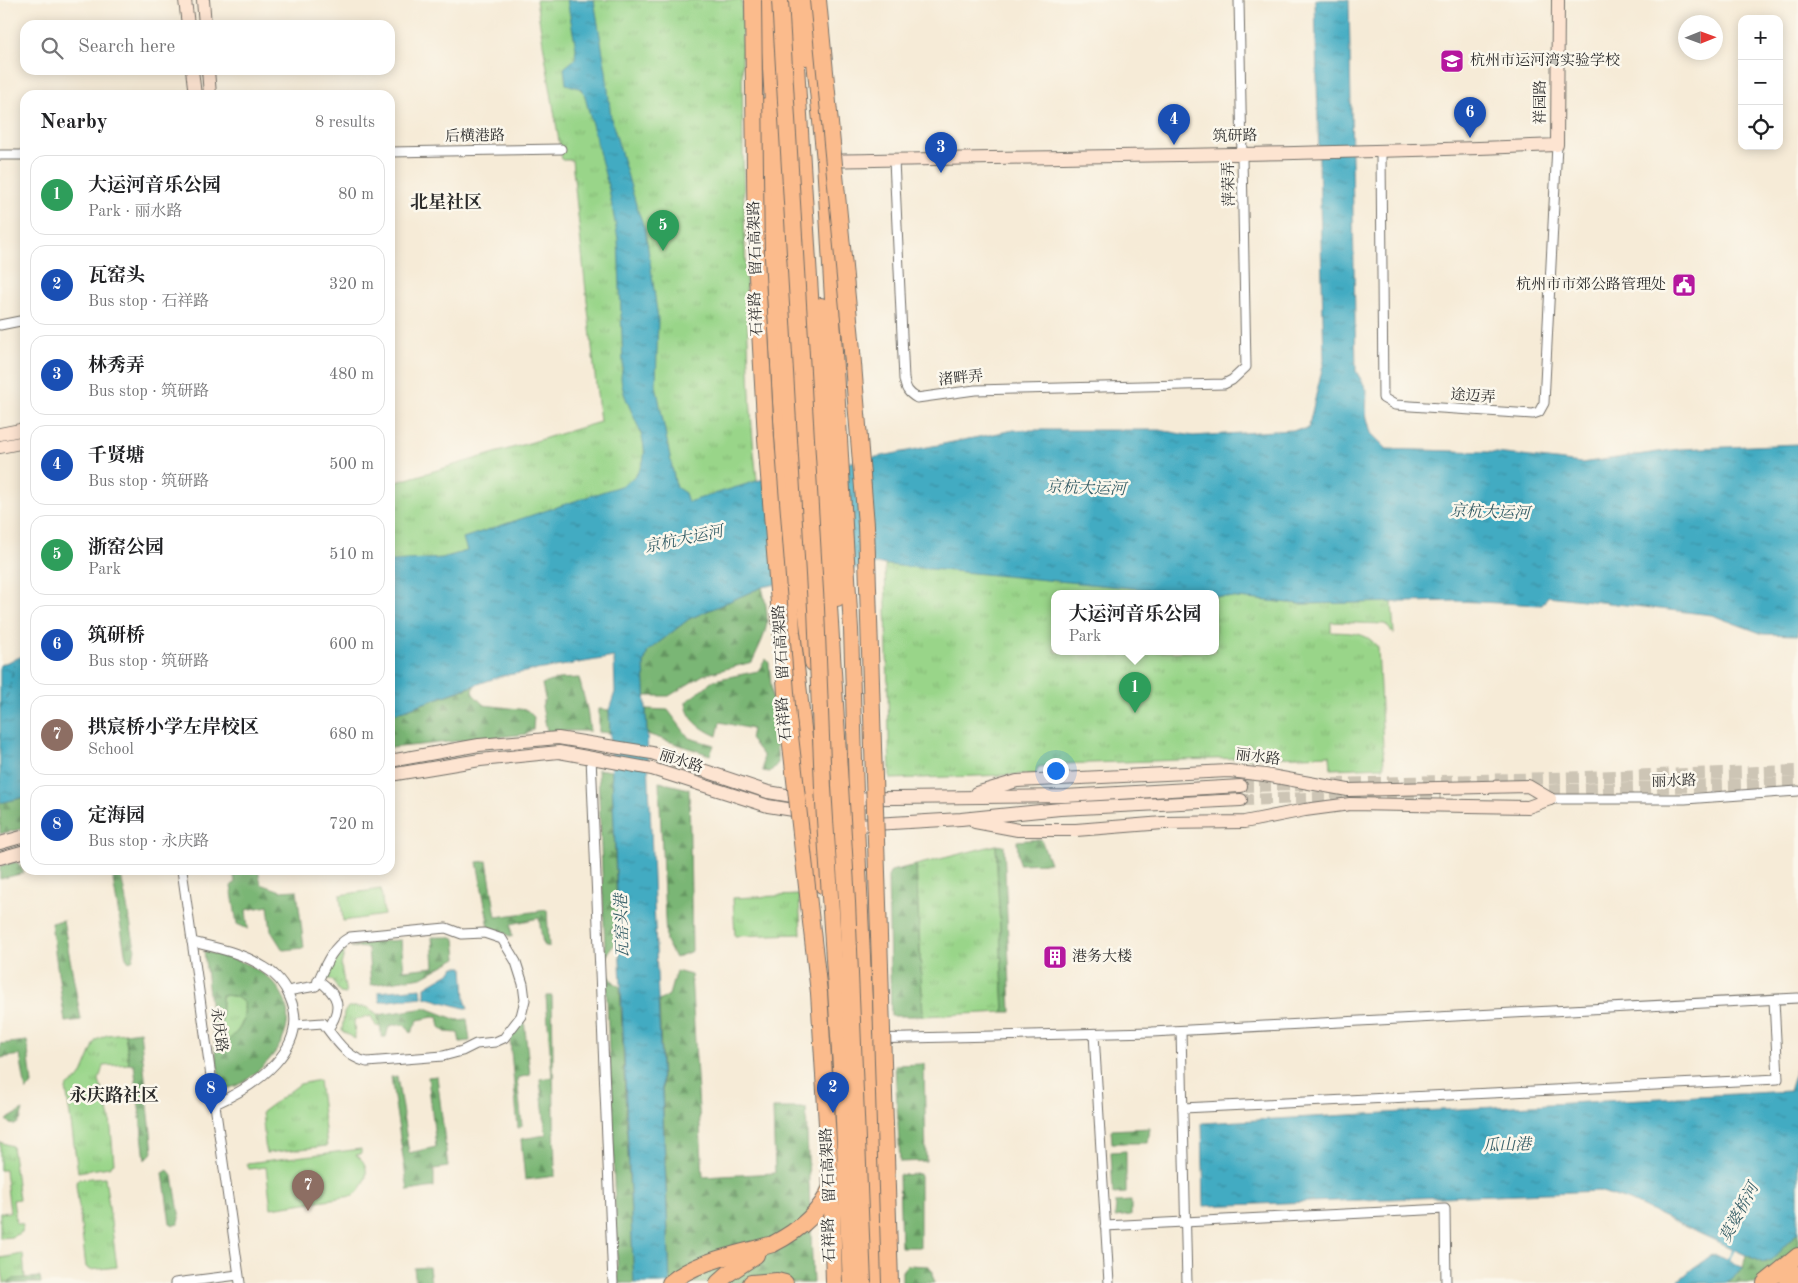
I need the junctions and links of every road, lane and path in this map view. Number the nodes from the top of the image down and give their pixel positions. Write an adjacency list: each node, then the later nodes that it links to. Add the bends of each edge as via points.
1 (185, 0): 11 (street)
2 (203, 0): 12 (street)
3 (753, 0): 78 (highway, 留石高架路, bridge, via 756,258 766,438 788,718 818,974)
4 (767, 0): 33 (highway, bridge, via 799,550); 44 (main road, 石祥路, via 766,157 781,434 792,606)
5 (780, 0): 33 (highway, 留石高架路, bridge)
6 (792, 0): 34 (highway, 留石高架路)
7 (807, 0): 25 (main road); 34 (highway, via 806,82 837,552)
8 (818, 0): 84 (highway, bridge, via 866,525)
9 (1239, 0): 21 (street, 萍荣弄)
10 (1558, 0): 17 (street, 祥园路)
11 (187, 20)
12 (205, 20)
13 (193, 75): 15 (street)
14 (208, 75): 16 (street)
15 (194, 90)
16 (210, 90)
17 (1557, 145): 20 (street, 筑研路); 20 (street, 途迈弄, via 1544,402 1539,412 1533,414 1396,405 1383,398)
18 (561, 149): 19 (street, 后横港路)
19 (395, 152)
20 (1381, 152): 21 (street, 筑研路)
21 (1243, 153): 24 (street, 筑研路); 28 (street, 萍荣弄)
22 (0, 155): 23 (street)
23 (20, 155)
24 (894, 160): 25 (street, 筑研路); 28 (street, 渚畔弄, via 904,379 910,394 918,398 975,390 1216,386 1232,380)
25 (824, 161): 41 (main road)
26 (20, 321): 27 (street)
27 (0, 325)
28 (1246, 367)
29 (20, 429): 30 (street)
30 (0, 434)
31 (20, 443): 32 (street)
32 (0, 447)
33 (819, 701): 62 (highway, 留石高架路, bridge)
34 (836, 718): 67 (highway, 留石高架路, bridge)
35 (591, 757): 37 (street, 丽水路, via 559,752 480,760); 44 (street, 丽水路, via 652,769 768,806); 73 (street)
36 (395, 760): 44 (street, 丽水路, via 479,745 558,738 652,753)
37 (395, 774)
38 (1241, 786): 40 (street, 丽水路, via 1065,796)
39 (1798, 791): 42 (street, 丽水路, via 1685,799)
40 (960, 797): 41 (street, 丽水路); 42 (street, 丽水路, via 1017,781 1229,770 1348,790 1528,786)
41 (857, 798): 44 (street, 丽水路); 46 (main road)
42 (1550, 798): 45 (street, 丽水路, via 1528,807 1350,804 1244,822 1163,823 1076,830 1018,830)
43 (1241, 800): 45 (street, 丽水路, via 1060,809)
44 (811, 806): 46 (street, 丽水路); 79 (main road, 石祥路, via 821,873 834,1037)
45 (961, 819): 46 (street, 丽水路)
46 (857, 825): 61 (main road)
47 (20, 837): 48 (street)
48 (0, 843)
49 (20, 852): 50 (street)
50 (0, 858)
51 (183, 875): 52 (street, 永庆路)
52 (192, 942): 54 (street, via 241,954 265,967); 63 (street, 永庆路)
53 (318, 980): 54 (street, via 316,986); 58 (street, via 332,990 337,1001); 58 (street, via 335,949 350,937 446,928 462,934 484,933 502,939 516,962 523,984 521,1016 504,1038 444,1056 367,1062 355,1059)
54 (287, 991): 57 (street, via 295,1014)
55 (1798, 998): 56 (street)
56 (1774, 1000): 59 (street); 64 (street, via 1778,1079)
57 (295, 1025): 58 (street, via 323,1023); 63 (street, via 287,1048 267,1072)
58 (328, 1029)
59 (1181, 1031): 60 (street); 64 (street)
60 (1094, 1034): 61 (street); 66 (street)
61 (868, 1039): 83 (main road)
62 (843, 1098): 68 (highway, bridge, via 838,1165 827,1196 806,1222); 80 (highway, 留石高架路, bridge)
63 (215, 1104): 71 (street, 永庆路)
64 (1183, 1108): 65 (street)
65 (1186, 1222): 66 (street); 86 (street); 87 (street, via 1445,1209)
66 (1105, 1226): 85 (street)
67 (861, 1239): 81 (highway, 留石高架路, bridge); 82 (highway, bridge)
68 (773, 1244): 74 (highway, via 710,1263); 75 (highway)
69 (1798, 1256): 88 (highway)
70 (1798, 1274): 89 (highway)
71 (239, 1279): 72 (street)
72 (175, 1283)
73 (613, 1283)
74 (670, 1283)
75 (718, 1283)
76 (751, 1283): 77 (highway)
77 (785, 1283)
78 (834, 1283)
79 (848, 1283)
80 (851, 1283)
81 (863, 1283)
82 (870, 1283)
83 (878, 1283)
84 (890, 1283)
85 (1109, 1283)
86 (1187, 1283)
87 (1446, 1283)
88 (1765, 1283)
89 (1787, 1283)

